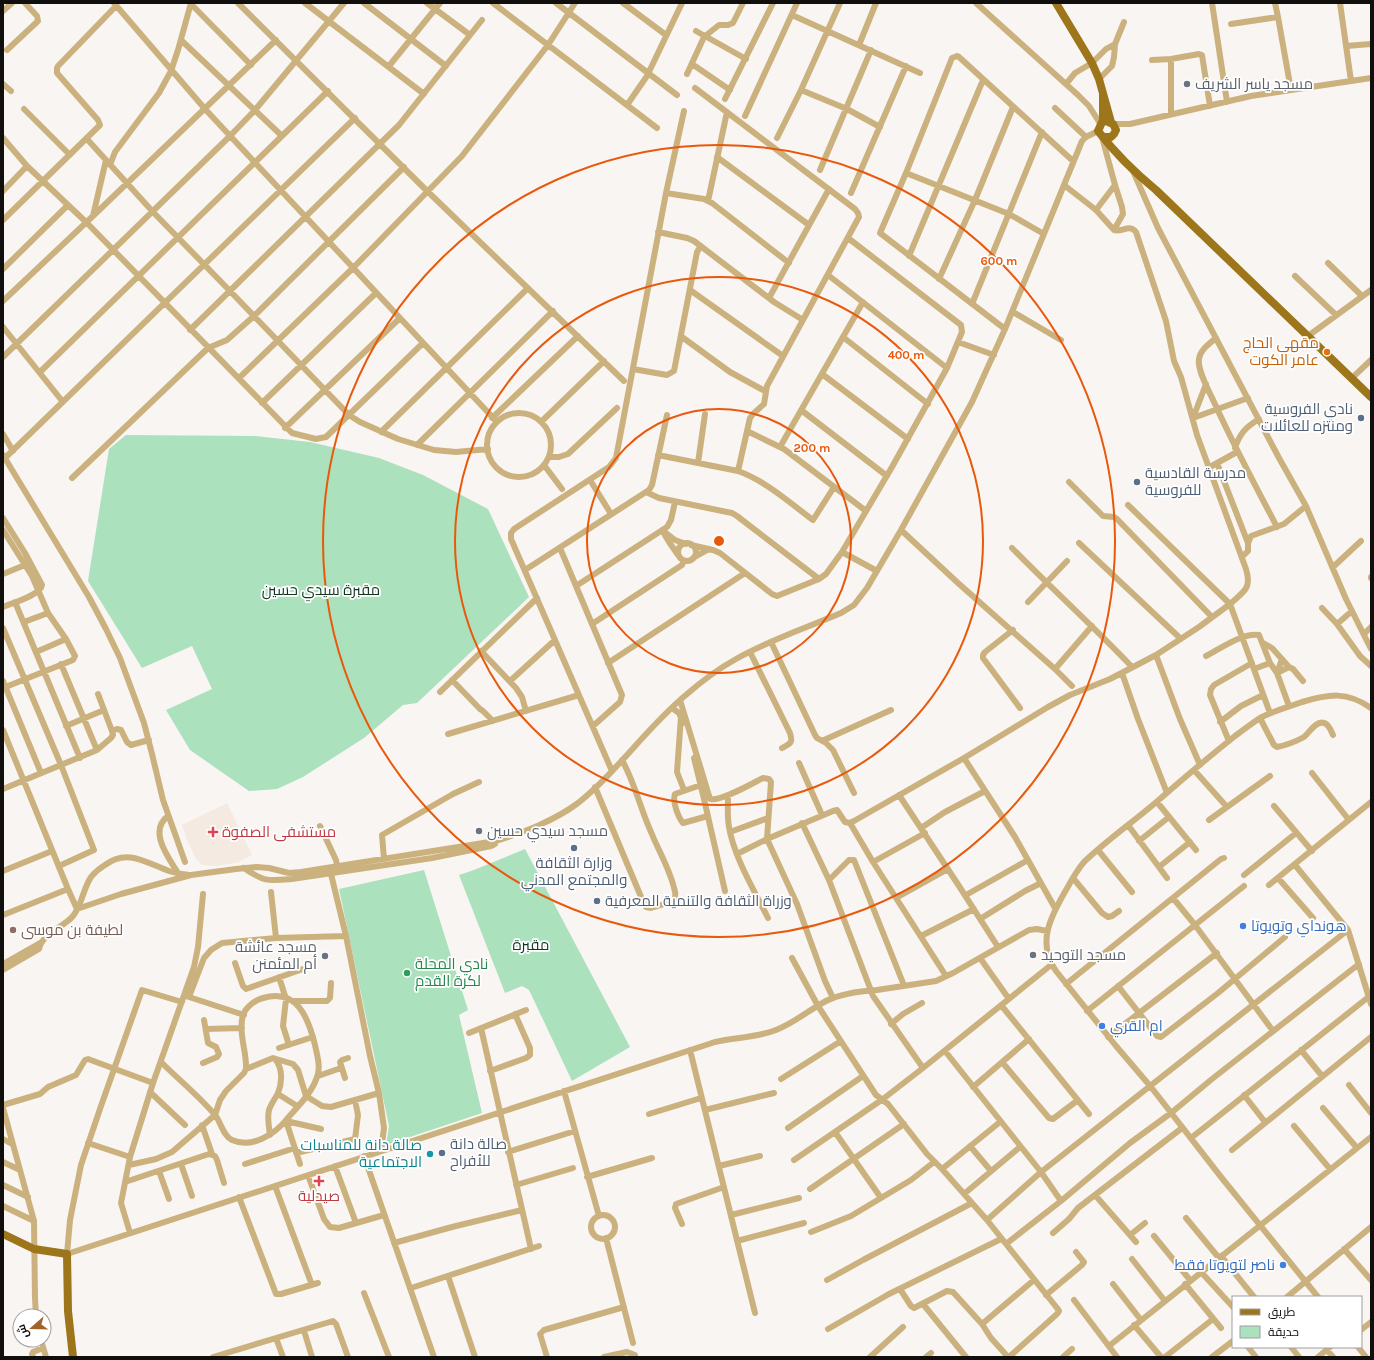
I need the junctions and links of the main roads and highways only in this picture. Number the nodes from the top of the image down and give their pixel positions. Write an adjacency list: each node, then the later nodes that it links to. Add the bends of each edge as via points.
1 (1056, 3): 2 (main road, via 1092,64)
2 (1103, 94): 3 (main road); 4 (main road)
3 (1112, 123): 4 (main road, via 1107,121); 5 (main road)
4 (1101, 130): 5 (main road, via 1108,138); 6 (main road)
5 (1115, 133): 6 (main road, via 1115,146)
6 (1119, 156): 7 (main road)
7 (1371, 397)
8 (4, 1235): 9 (main road, via 34,1249 67,1254 68,1311)
9 (73, 1357)

